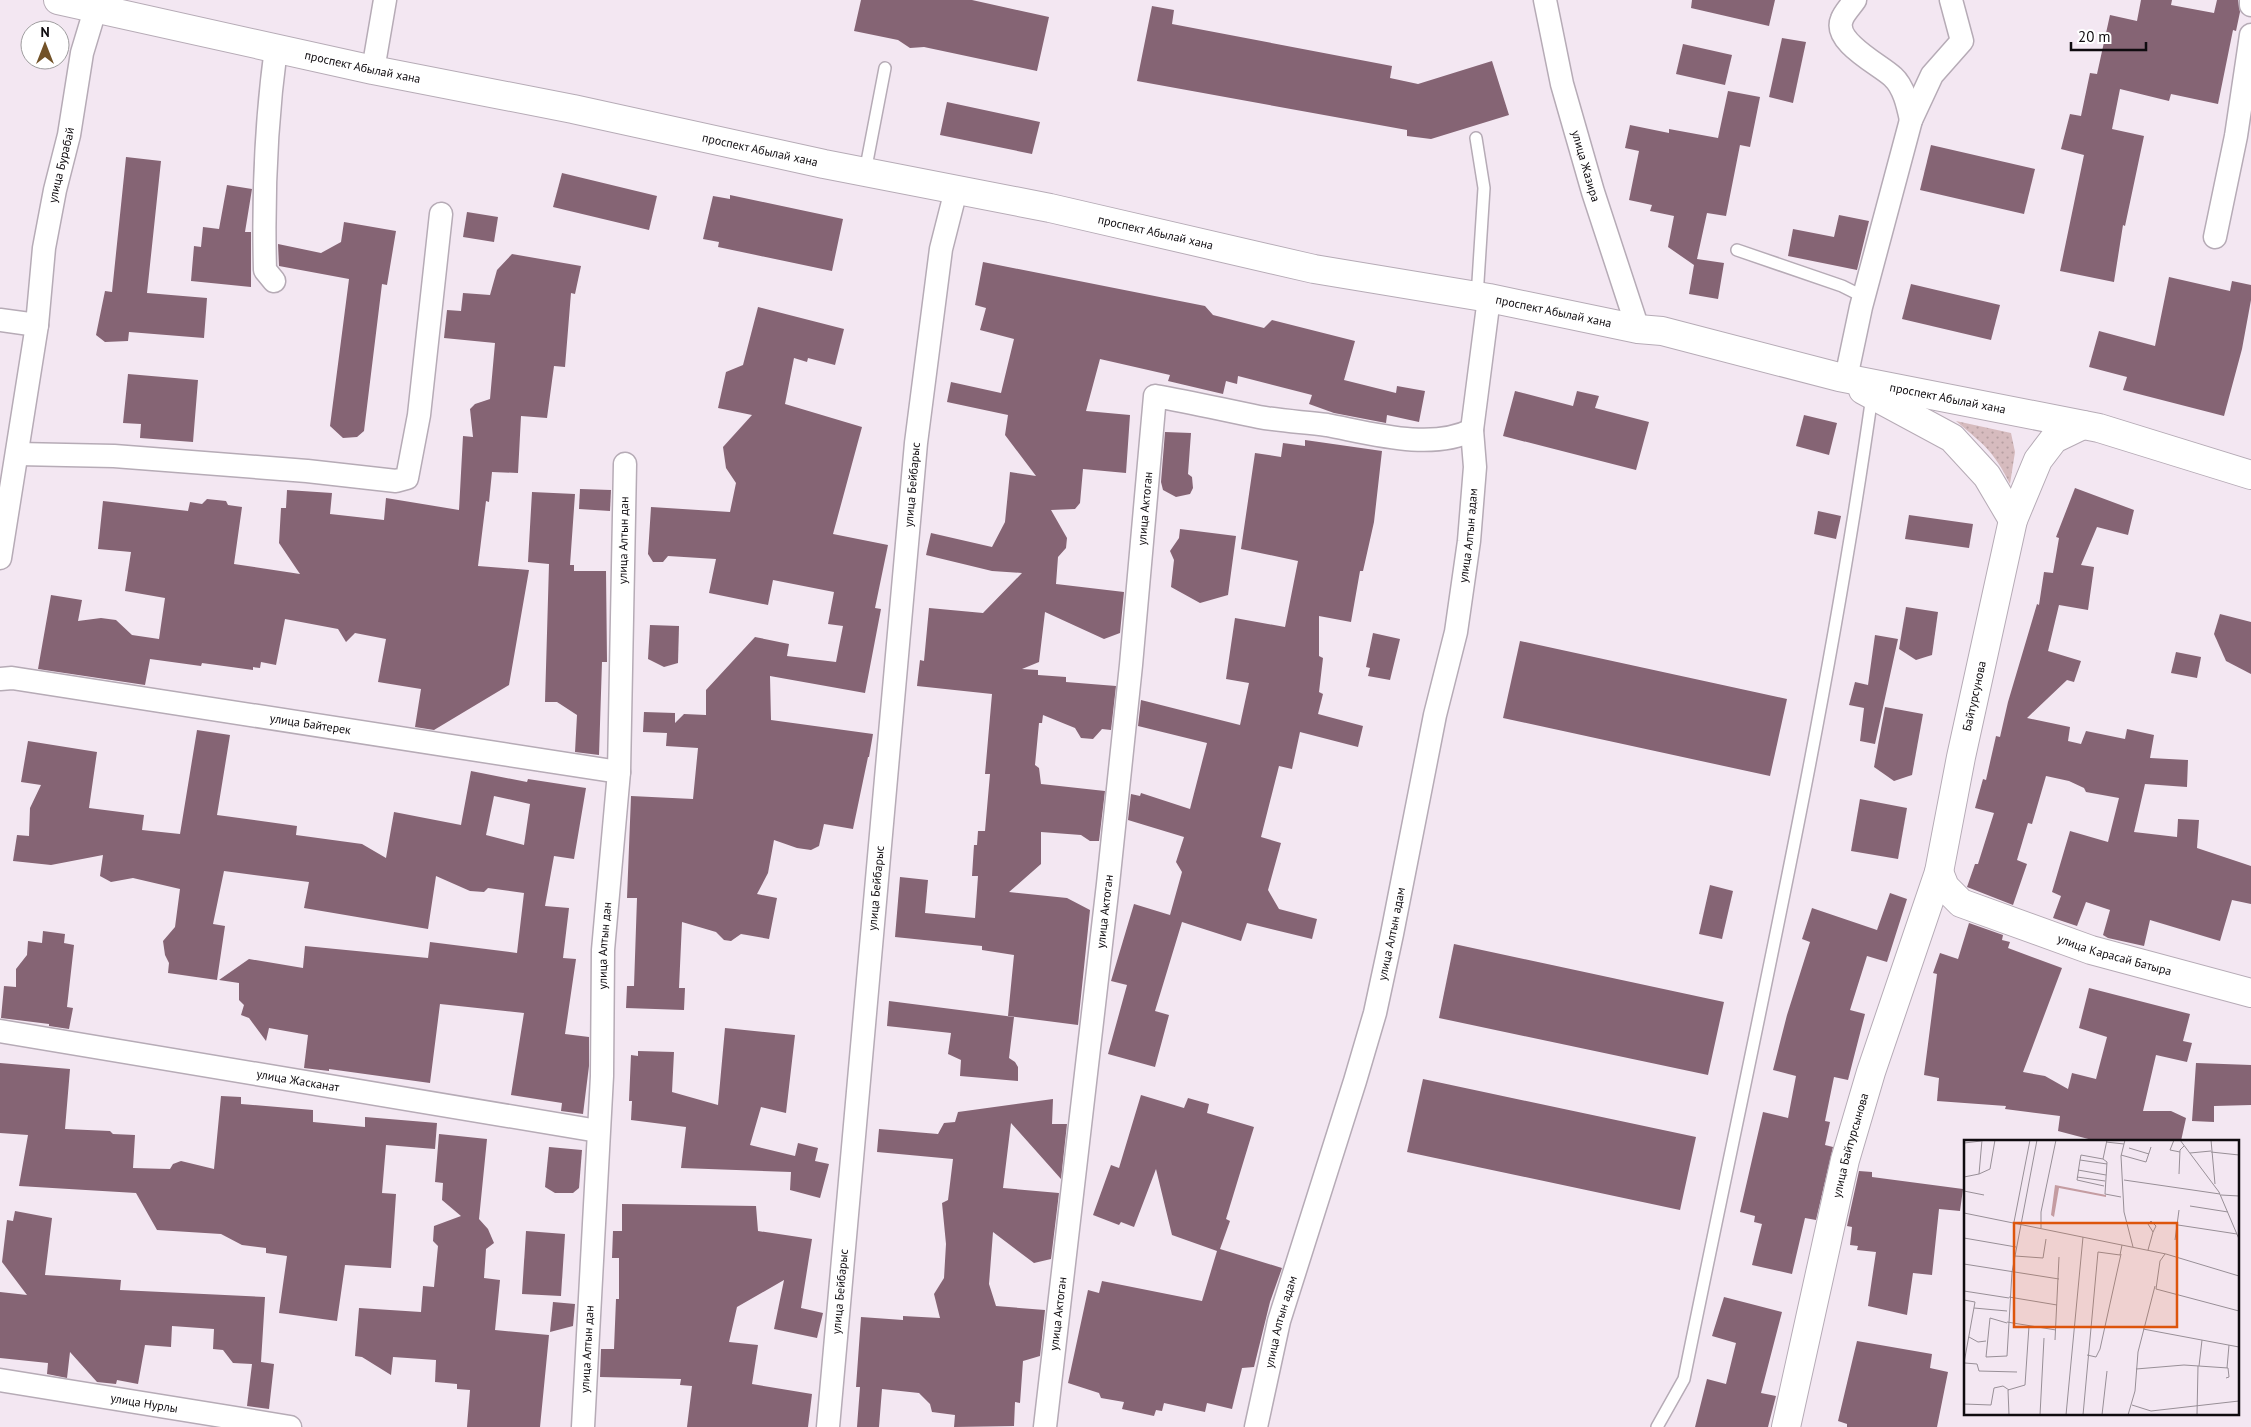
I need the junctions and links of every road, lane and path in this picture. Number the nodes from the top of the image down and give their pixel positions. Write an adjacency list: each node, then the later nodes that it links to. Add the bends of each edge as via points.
1 (58, 0): 7 (main road, проспект Абылай хана)
2 (385, 0): 12 (street)
3 (1545, 0): 25 (street, улица Жазира, via 1562,84)
4 (1855, 0): 13 (street, via 1841,20 1842,31 1861,54 1894,77)
5 (1951, 0): 13 (street, via 1962,41 1932,76)
6 (2251, 0): 8 (street)
7 (97, 4): 10 (main road, проспект Абылай хана); 24 (street, улица Бурабай, via 82,53 69,135 44,248)
8 (2251, 5)
9 (2251, 35): 18 (street, via 2236,136)
10 (276, 48): 12 (main road, проспект Абылай хана); 20 (street, via 267,137 264,240 265,270)
11 (885, 68): 15 (lane)
12 (372, 70): 15 (main road, проспект Абылай хана, via 573,109)
13 (1911, 120): 22 (street)
14 (1476, 138): 21 (lane, via 1484,188)
15 (865, 172): 16 (main road, проспект Абылай хана)
16 (956, 190): 21 (main road, проспект Абылай хана, via 1050,208 1314,269); 47 (street, улица Бейбарыс, via 941,249 916,453)
17 (441, 214): 30 (street, via 420,415 408,478 396,481 114,456)
18 (2215, 238)
19 (1737, 250): 22 (lane, via 1834,283)
20 (274, 281)
21 (1483, 298): 25 (main road, проспект Абылай хана); 29 (street, улица Алтын адам)
22 (1864, 298): 26 (street)
23 (0, 320): 24 (street)
24 (37, 325): 30 (street, улица Бурабай)
25 (1638, 329): 26 (main road, проспект Абылай хана, via 1662,331)
26 (1842, 377): 27 (main road); 28 (main road, проспект Абылай хана)
27 (1873, 395): 33 (main road, via 1952,438 1987,476); 50 (lane, via 1853,535 1770,971 1684,1379)
28 (2083, 425): 32 (main road, проспект Абылай хана); 33 (main road, Байтурсунова, via 2054,439 2038,460)
29 (1472, 430): 48 (street, улица Актоган, via 1459,437 1404,439 1260,417 1155,396 1109,875); 49 (street, улица Алтын адам, via 1474,467 1469,541 1456,632 1435,715 1375,1013 1279,1320)
30 (18, 454): 34 (street, улица Бурабай)
31 (625, 464): 36 (street, улица Алтын дан)
32 (2251, 475)
33 (2013, 520): 37 (main road, Байтурсунова)
34 (0, 558)
35 (0, 679): 36 (street, улица Байтерек, via 12,678)
36 (619, 772): 42 (street, улица Алтын дан, via 603,950)
37 (1939, 872): 38 (main road, улица Карасай Батыра, via 1945,887 1961,903); 39 (main road, улица Байтурсынова)
38 (1980, 910): 39 (main road, via 1941,916); 40 (main road, улица Карасай Батыра, via 2092,950)
39 (1920, 928): 51 (main road, улица Байтурсынова, via 1845,1160)
40 (2251, 993)
41 (0, 1031): 42 (street, улица Жасканат)
42 (598, 1131): 46 (street, улица Алтын дан)
43 (0, 1380): 44 (street, улица Нурлы)
44 (214, 1421): 45 (street, улица Нурлы)
45 (290, 1427)
46 (583, 1427)
47 (828, 1427)
48 (1045, 1427)
49 (1256, 1427)
50 (1657, 1427)
51 (1786, 1427)

